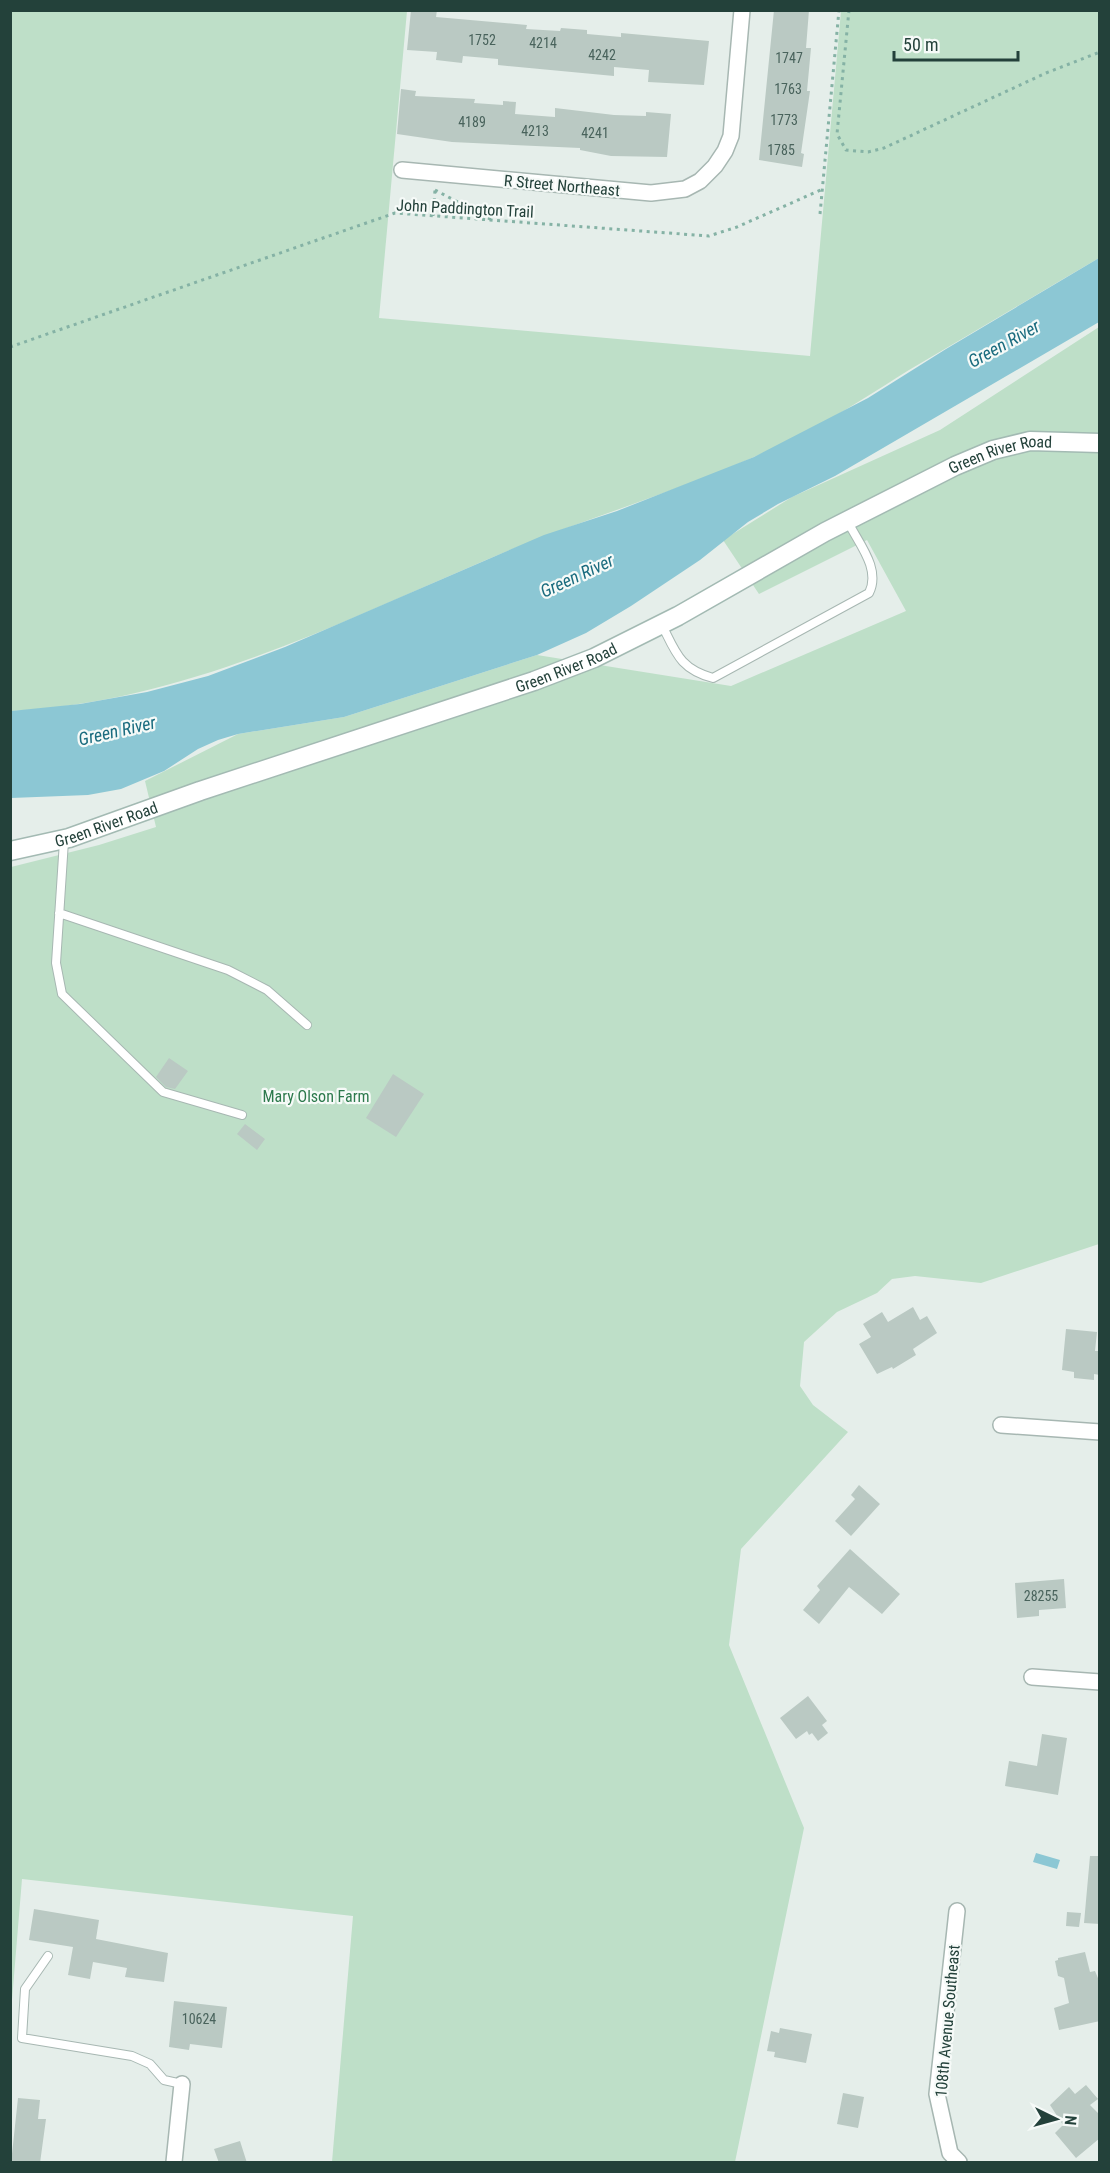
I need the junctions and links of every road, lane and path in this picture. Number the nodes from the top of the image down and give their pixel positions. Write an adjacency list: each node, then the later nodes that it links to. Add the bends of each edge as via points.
1 (742, 10): 6 (street, R Street Northeast, via 731,136 715,166 685,189 664,193)
2 (839, 10): 7 (path)
3 (849, 10): 4 (path, via 837,134 846,150 868,152 884,148)
4 (1100, 52)
5 (402, 170): 6 (street, R Street Northeast)
6 (436, 173): 8 (path)
7 (823, 189): 9 (path); 11 (path, John Paddington Trail, via 709,236)
8 (435, 190): 10 (path); 11 (path)
9 (820, 214)
10 (433, 216): 11 (path, John Paddington Trail); 12 (path, John Paddington Trail, via 395,213)
11 (495, 221)
12 (10, 347)
13 (1100, 443): 14 (street, Green River Road, via 1053,440 1011,444 955,466)
14 (847, 521): 15 (street, Green River Road); 15 (lane, via 871,564 874,581 869,593 713,678 697,674 679,661)
15 (662, 625): 16 (street, Green River Road, via 534,681)
16 (64, 839): 17 (street, Green River Road); 18 (lane)
17 (10, 850)
18 (59, 913): 19 (lane, via 228,970 267,990); 20 (lane, via 56,963 62,994 163,1092)
19 (307, 1025)
20 (242, 1115)
21 (1001, 1425): 22 (street)
22 (1100, 1432)
23 (1032, 1677): 24 (street)
24 (1100, 1682)
25 (957, 1911): 29 (street, 108th Avenue Southeast, via 937,2094 950,2153)
26 (48, 1956): 27 (lane, via 25,1989 21,2037 132,2056 150,2064 164,2080)
27 (182, 2084): 28 (street)
28 (174, 2163)
29 (959, 2163)

